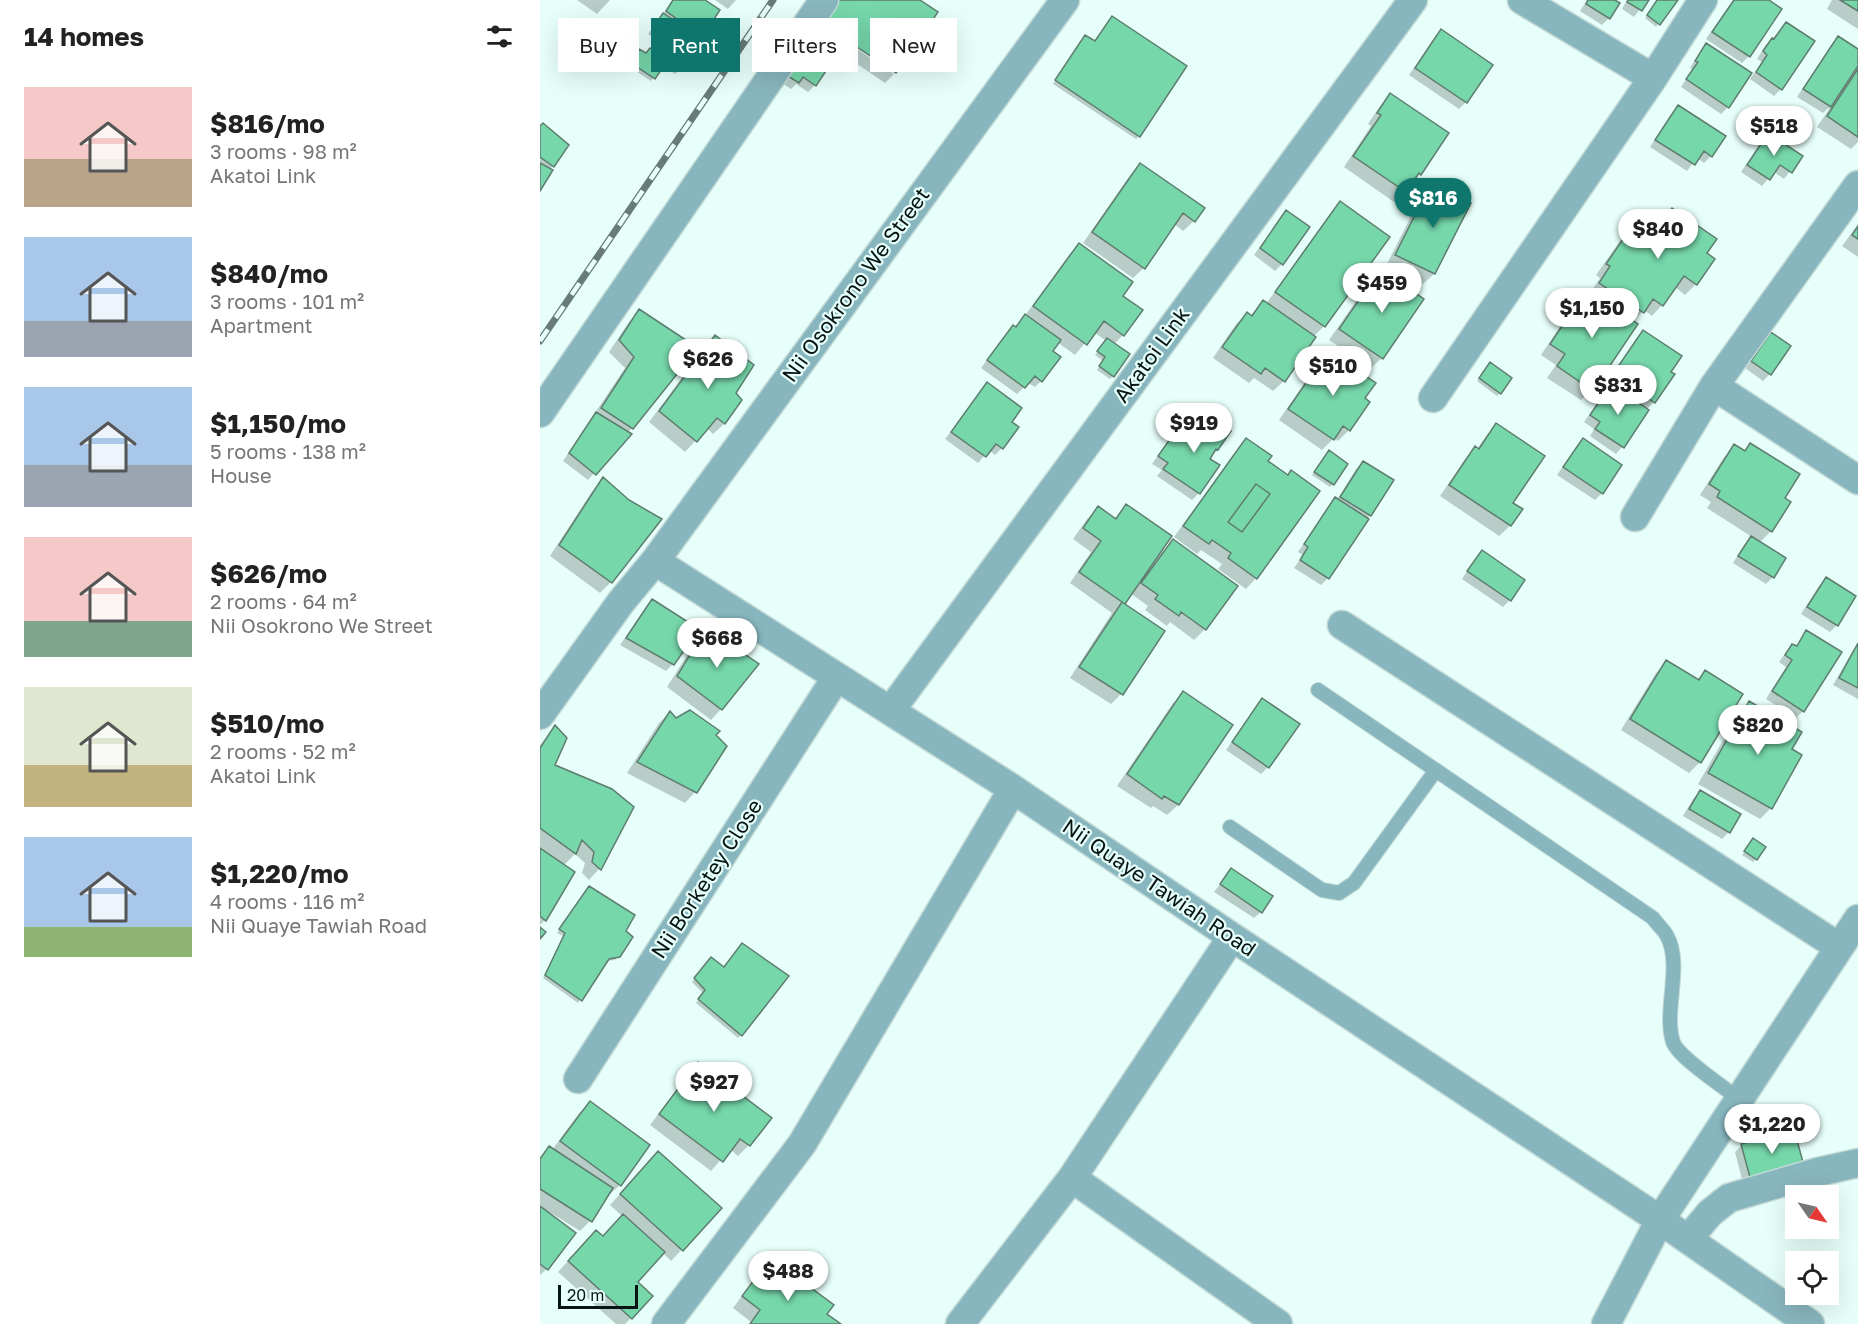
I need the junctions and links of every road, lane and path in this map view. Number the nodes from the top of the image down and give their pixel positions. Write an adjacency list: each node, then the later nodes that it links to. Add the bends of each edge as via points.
1 (824, 0): 10 (street)
2 (1065, 0): 13 (street, Nii Osokrono We Street)
3 (1413, 0): 17 (street, Akatoi Link)
4 (1522, 0): 6 (street)
5 (1703, 0): 6 (street)
6 (1653, 78): 9 (street)
7 (1858, 185): 8 (street)
8 (1714, 386): 11 (street); 12 (street)
9 (1433, 398)
10 (540, 413)
11 (1858, 480)
12 (1635, 517)
13 (655, 561): 15 (street, Nii Quaye Tawiah Road); 18 (street, Nii Osokrono We Street)
14 (1342, 625): 24 (street)
15 (836, 678): 17 (street, Nii Quaye Tawiah Road); 25 (street, Nii Borketey Close)
16 (1318, 690): 19 (lane)
17 (891, 710): 20 (street, Nii Quaye Tawiah Road)
18 (540, 715)
19 (1436, 770): 21 (lane, via 1354,883 1339,893 1322,890); 26 (lane, via 1653,918 1667,936 1673,953 1673,1044)
20 (1013, 789): 23 (street, Nii Quaye Tawiah Road); 31 (street, via 802,1144)
21 (1230, 827)
22 (1858, 919): 24 (street)
23 (1232, 937): 28 (street); 29 (street, Nii Quaye Tawiah Road)
24 (1839, 947): 26 (street)
25 (578, 1079)
26 (1739, 1099): 29 (street)
27 (1858, 1163): 30 (street, via 1729,1198)
28 (1072, 1178): 32 (street); 33 (street)
29 (1660, 1220): 30 (street, Nii Quaye Tawiah Road); 34 (street)
30 (1688, 1239): 35 (street, Nii Quaye Tawiah Road)
31 (666, 1324)
32 (960, 1324)
33 (1278, 1324)
34 (1606, 1324)
35 (1810, 1324)

